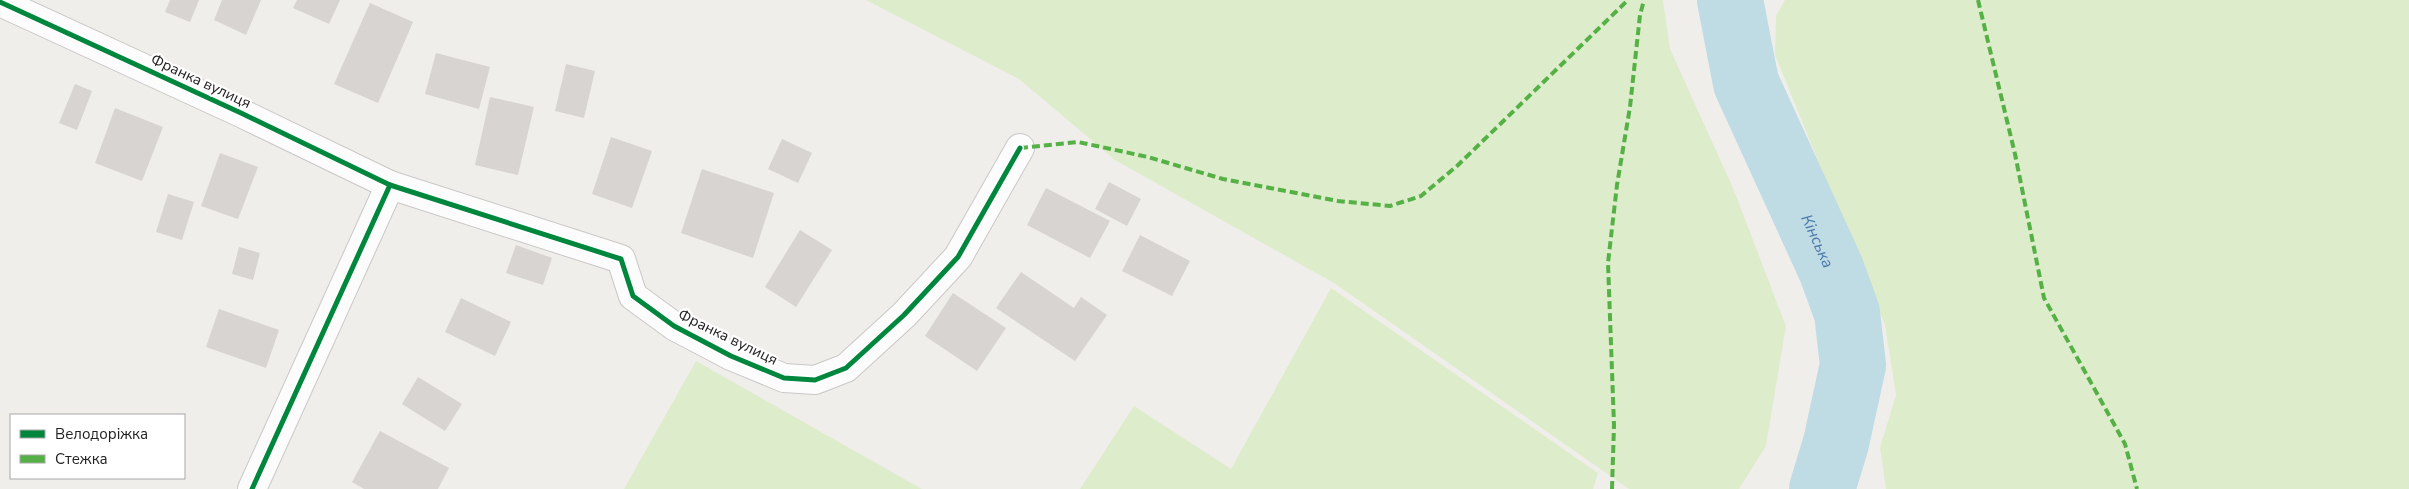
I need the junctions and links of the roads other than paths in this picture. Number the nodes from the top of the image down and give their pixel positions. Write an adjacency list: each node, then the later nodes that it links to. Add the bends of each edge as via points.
1 (0, 2): 3 (street, Франка вулиця)
2 (1020, 148): 3 (street, Франка вулиця, via 958,257 904,315 846,368 815,380 784,378 731,356 674,326 633,296 621,259)
3 (390, 184): 4 (street)
4 (252, 489)

